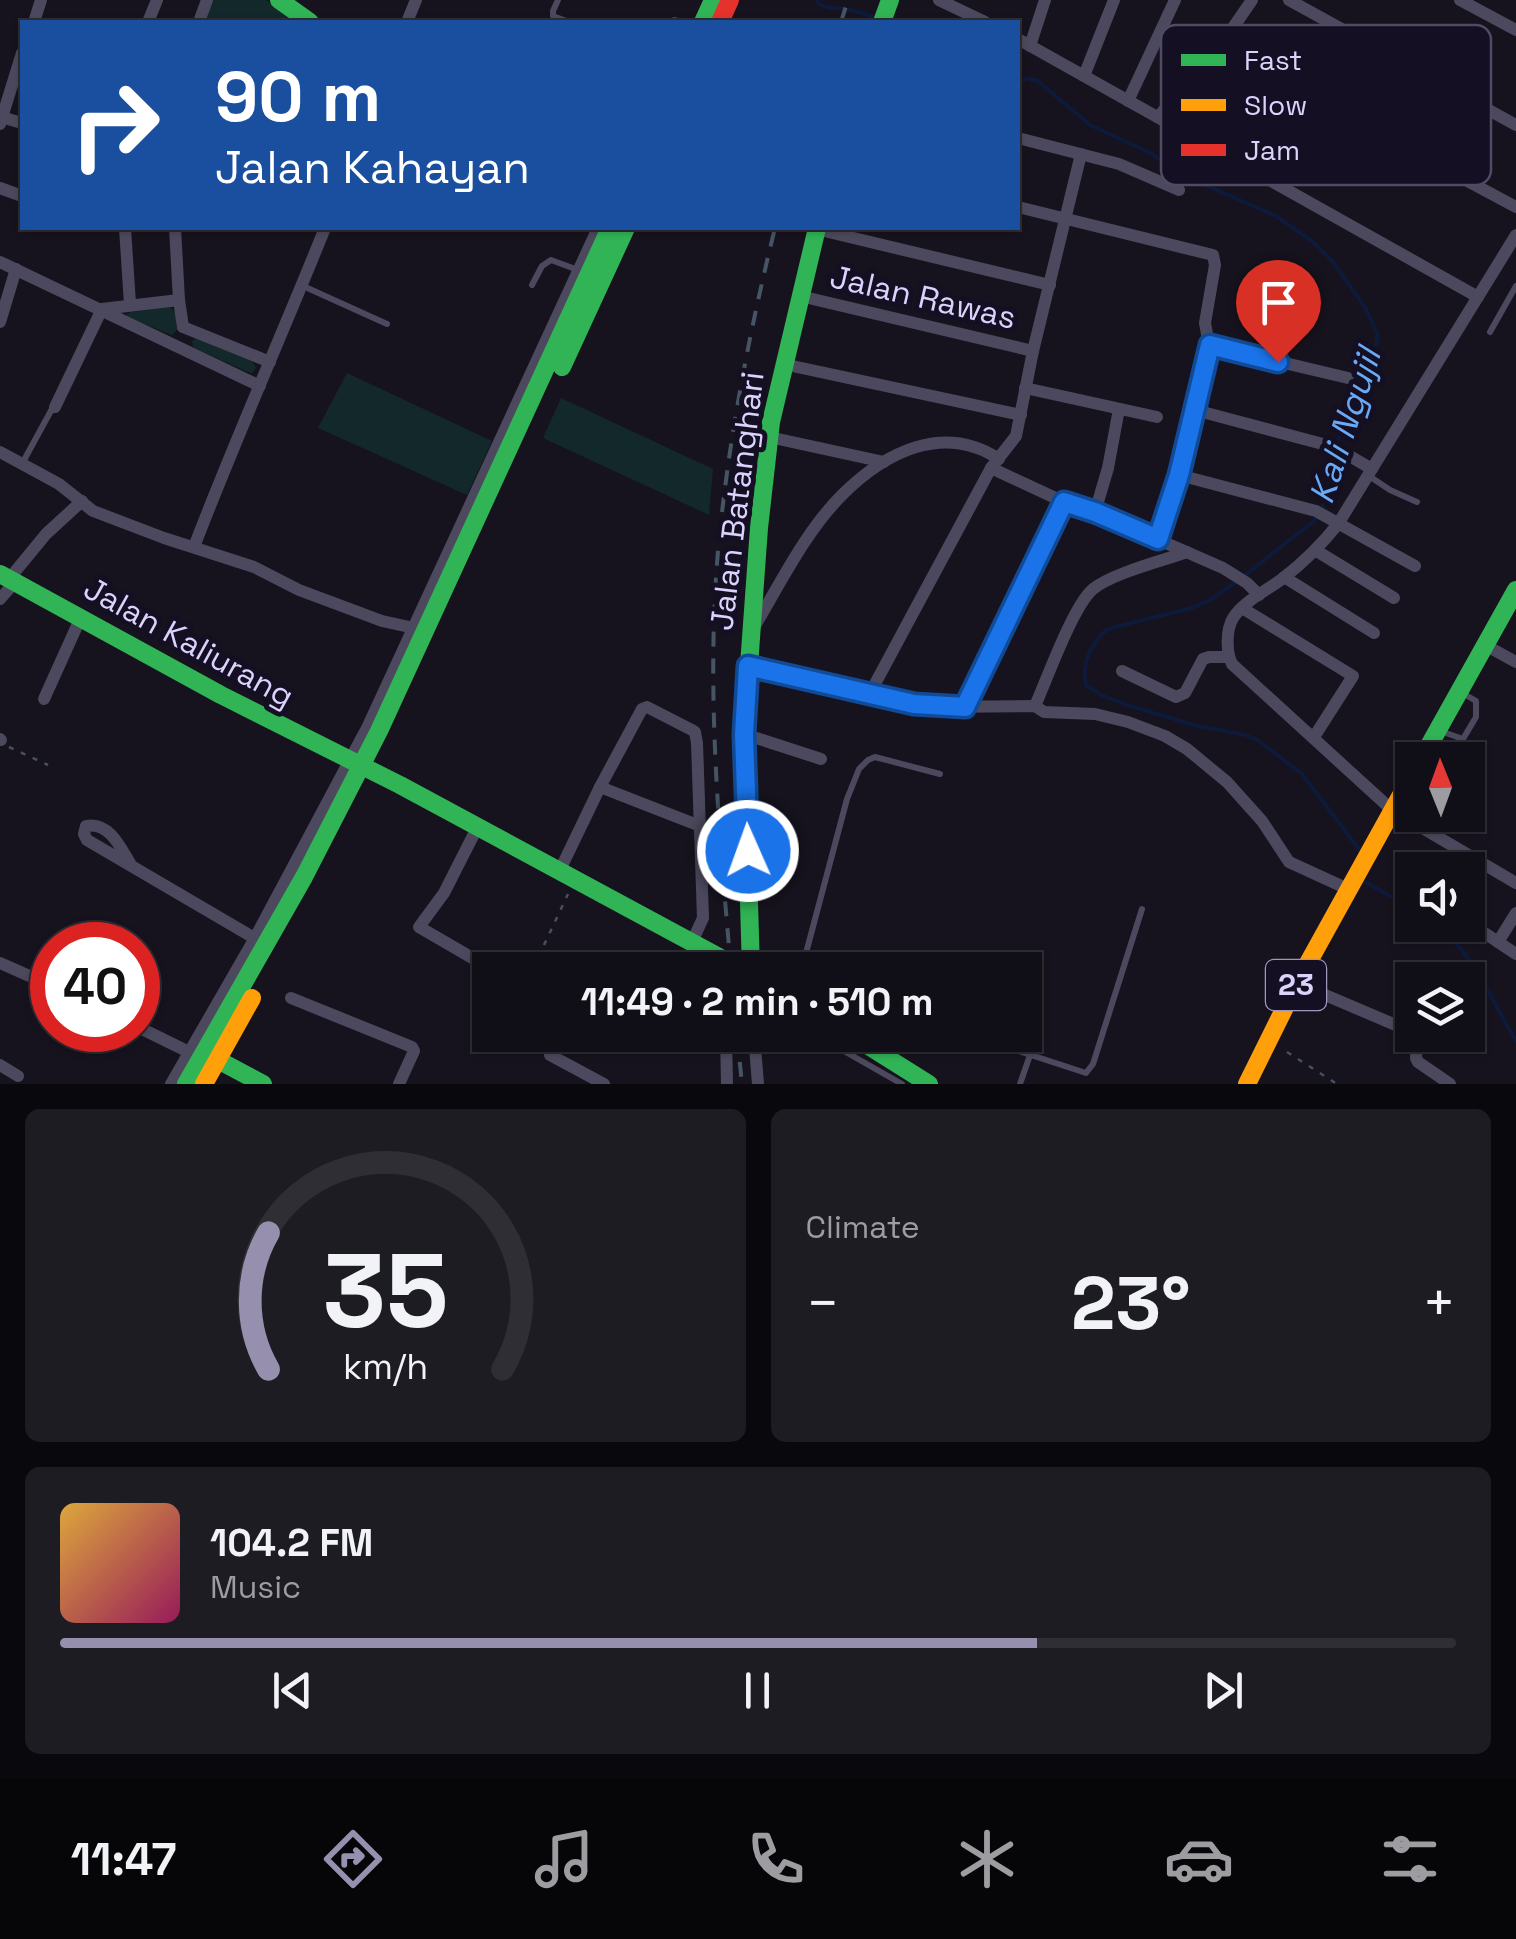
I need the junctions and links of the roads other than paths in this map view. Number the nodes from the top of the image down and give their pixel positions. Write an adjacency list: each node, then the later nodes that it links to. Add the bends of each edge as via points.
1 (278, 0): 13 (main road)
2 (558, 0): 14 (lane, via 553,16)
3 (938, 0): 12 (street)
4 (976, 0): 12 (street)
5 (1045, 0): 21 (street)
6 (1114, 0): 23 (street)
7 (1175, 0): 16 (street)
8 (1252, 0): 17 (street)
9 (1290, 0): 18 (street)
10 (1460, 0): 11 (street)
11 (1481, 5): 20 (street)
12 (971, 15): 15 (street)
13 (307, 20)
14 (564, 20)
15 (981, 20)
16 (1163, 25)
17 (1235, 25)
18 (1335, 25)
19 (1161, 30): 24 (street)
20 (1516, 30)
21 (1024, 43): 23 (street)
22 (20, 59): 29 (street)
23 (1084, 76): 24 (street)
24 (1128, 101): 27 (street)
25 (1491, 111): 30 (street)
26 (1161, 115): 27 (street)
27 (1158, 118): 28 (street)
28 (1161, 120)
29 (1, 121)
30 (1516, 125)
31 (1020, 139): 32 (street)
32 (1081, 154): 33 (street); 40 (street)
33 (1161, 182)
34 (1167, 185): 37 (street)
35 (1278, 185): 58 (street)
36 (1475, 185): 39 (street)
37 (1179, 190)
38 (1020, 207): 40 (street)
39 (1516, 207)
40 (1067, 220): 54 (street); 66 (street, via 1212,255 1205,323)
41 (124, 230): 60 (street)
42 (175, 230): 59 (street)
43 (324, 230): 55 (street)
44 (597, 230): 52 (street)
45 (609, 230): 70 (main road)
46 (625, 230): 70 (main road)
47 (816, 230): 57 (main road, Jalan Batanghari)
48 (825, 230): 54 (street)
49 (1513, 247): 58 (street)
50 (0, 262): 51 (street)
51 (16, 269): 61 (street); 62 (street)
52 (579, 271): 53 (lane, via 551,260); 70 (street)
53 (532, 285)
54 (1050, 285): 68 (street)
55 (302, 286): 63 (lane); 69 (street)
56 (1516, 286): 65 (lane)
57 (800, 296): 68 (street, Jalan Rawas); 71 (main road, Jalan Batanghari)
58 (1478, 297): 85 (street)
59 (179, 300): 60 (street); 64 (street)
60 (130, 304): 61 (street)
61 (102, 309): 67 (street); 75 (street)
62 (0, 322)
63 (387, 324)
64 (184, 327): 67 (street); 69 (street)
65 (1490, 332)
66 (1210, 345): 72 (street); 77 (street)
67 (174, 346): 73 (street)
68 (1033, 351): 74 (street)
69 (270, 362): 73 (street)
70 (550, 362): 107 (main road, via 525,400); 123 (main road)
71 (783, 364): 78 (street); 80 (main road, Jalan Batanghari)
72 (1348, 378)
73 (260, 386): 93 (street)
74 (1025, 388): 76 (street); 78 (street)
75 (55, 406): 82 (lane)
76 (1119, 409): 79 (street); 90 (street)
77 (1195, 410): 85 (street, via 1339,449); 86 (street)
78 (1021, 415): 84 (street, via 1016,436)
79 (1157, 417)
80 (769, 437): 83 (street); 106 (main road, Jalan Batanghari)
81 (0, 452): 82 (street)
82 (22, 462): 87 (street)
83 (884, 462): 84 (street, via 930,443 962,442 989,452); 106 (street, via 820,522)
84 (995, 464): 88 (street); 114 (street)
85 (1370, 472): 89 (lane); 91 (street)
86 (1179, 475): 91 (street, via 1320,513); 92 (street)
87 (82, 501): 93 (street, via 93,512); 98 (street)
88 (1064, 502): 90 (street); 117 (street)
89 (1417, 502)
90 (1095, 512): 92 (street)
91 (1338, 524): 94 (street); 96 (street)
92 (1158, 539): 95 (street)
93 (194, 547): 107 (street)
94 (1315, 550): 97 (street); 101 (street)
95 (1187, 552): 100 (street, via 1234,573); 116 (street, via 1089,593)
96 (1415, 566)
97 (1284, 577): 100 (street); 105 (street)
98 (8, 578): 102 (street); 104 (main road, Jalan Kaliurang)
99 (1516, 590): 108 (main road)
100 (1259, 595): 103 (street)
101 (1394, 598)
102 (0, 599)
103 (1242, 608): 109 (street, via 1230,626); 120 (street, via 1353,676)
104 (81, 617): 115 (street); 123 (main road, Jalan Kaliurang)
105 (1374, 634)
106 (750, 635): 111 (main road, Jalan Batanghari)
107 (416, 638): 123 (main road)
108 (1485, 645): 110 (street); 113 (main road)
109 (1228, 657): 112 (street, via 1203,659 1185,693 1176,697); 120 (street)
110 (1516, 662)
111 (748, 666): 114 (street); 119 (main road, Jalan Batanghari)
112 (1122, 671)
113 (1459, 691): 118 (main road); 118 (lane, via 1476,701 1476,717 1463,739)
114 (869, 695): 117 (street)
115 (44, 699)
116 (1035, 706): 117 (street); 133 (street, via 1095,714 1165,736 1227,782 1290,862)
117 (965, 707)
118 (1438, 730): 121 (main road)
119 (744, 734): 122 (street); 141 (main road, Jalan Batanghari)
120 (1314, 737): 127 (street)
121 (1431, 742)
122 (821, 758)
123 (360, 767): 128 (main road, Jalan Kaliurang); 137 (main road); 159 (main road)
124 (940, 774): 142 (lane, via 875,757 859,769)
125 (600, 786): 129 (street); 129 (street, via 646,708 696,732); 131 (street)
126 (1395, 805): 127 (main road, 23)
127 (1392, 810): 132 (street); 133 (main road, 23)
128 (478, 826): 131 (main road, Jalan Kaliurang); 144 (street, via 420,927)
129 (700, 826): 138 (street, via 703,918)
130 (131, 865): 137 (street)
131 (560, 870): 138 (main road, Jalan Kaliurang)
132 (1516, 882)
133 (1348, 889): 147 (main road, 23)
134 (1142, 909): 158 (lane, via 1086,1073)
135 (1516, 913): 139 (street)
136 (1485, 933): 139 (street)
137 (260, 942): 159 (main road)
138 (692, 942): 140 (main road, Jalan Kaliurang)
139 (1498, 942): 143 (street)
140 (705, 952)
141 (751, 952)
142 (804, 952)
143 (1516, 954)
144 (472, 958)
145 (0, 963): 146 (street)
146 (30, 976)
147 (1297, 983): 149 (street); 173 (main road, 23)
148 (291, 998): 166 (street, via 412,1047)
149 (1395, 1025)
150 (160, 1037): 159 (street)
151 (727, 1052): 168 (street)
152 (755, 1052): 169 (street)
153 (847, 1052): 170 (lane)
154 (878, 1052): 171 (main road)
155 (1021, 1052): 158 (lane)
156 (1416, 1052): 174 (street, via 1418,1062)
157 (550, 1055): 167 (street)
158 (1030, 1055): 172 (lane)
159 (203, 1057): 162 (street); 163 (main road); 164 (main road); 165 (main road)
160 (0, 1065): 161 (street)
161 (18, 1076)
162 (172, 1084)
163 (186, 1084)
164 (204, 1084)
165 (263, 1084)
166 (399, 1084)
167 (604, 1084)
168 (728, 1084)
169 (758, 1084)
170 (902, 1084)
171 (930, 1084)
172 (1020, 1084)
173 (1247, 1084)
174 (1450, 1084)

